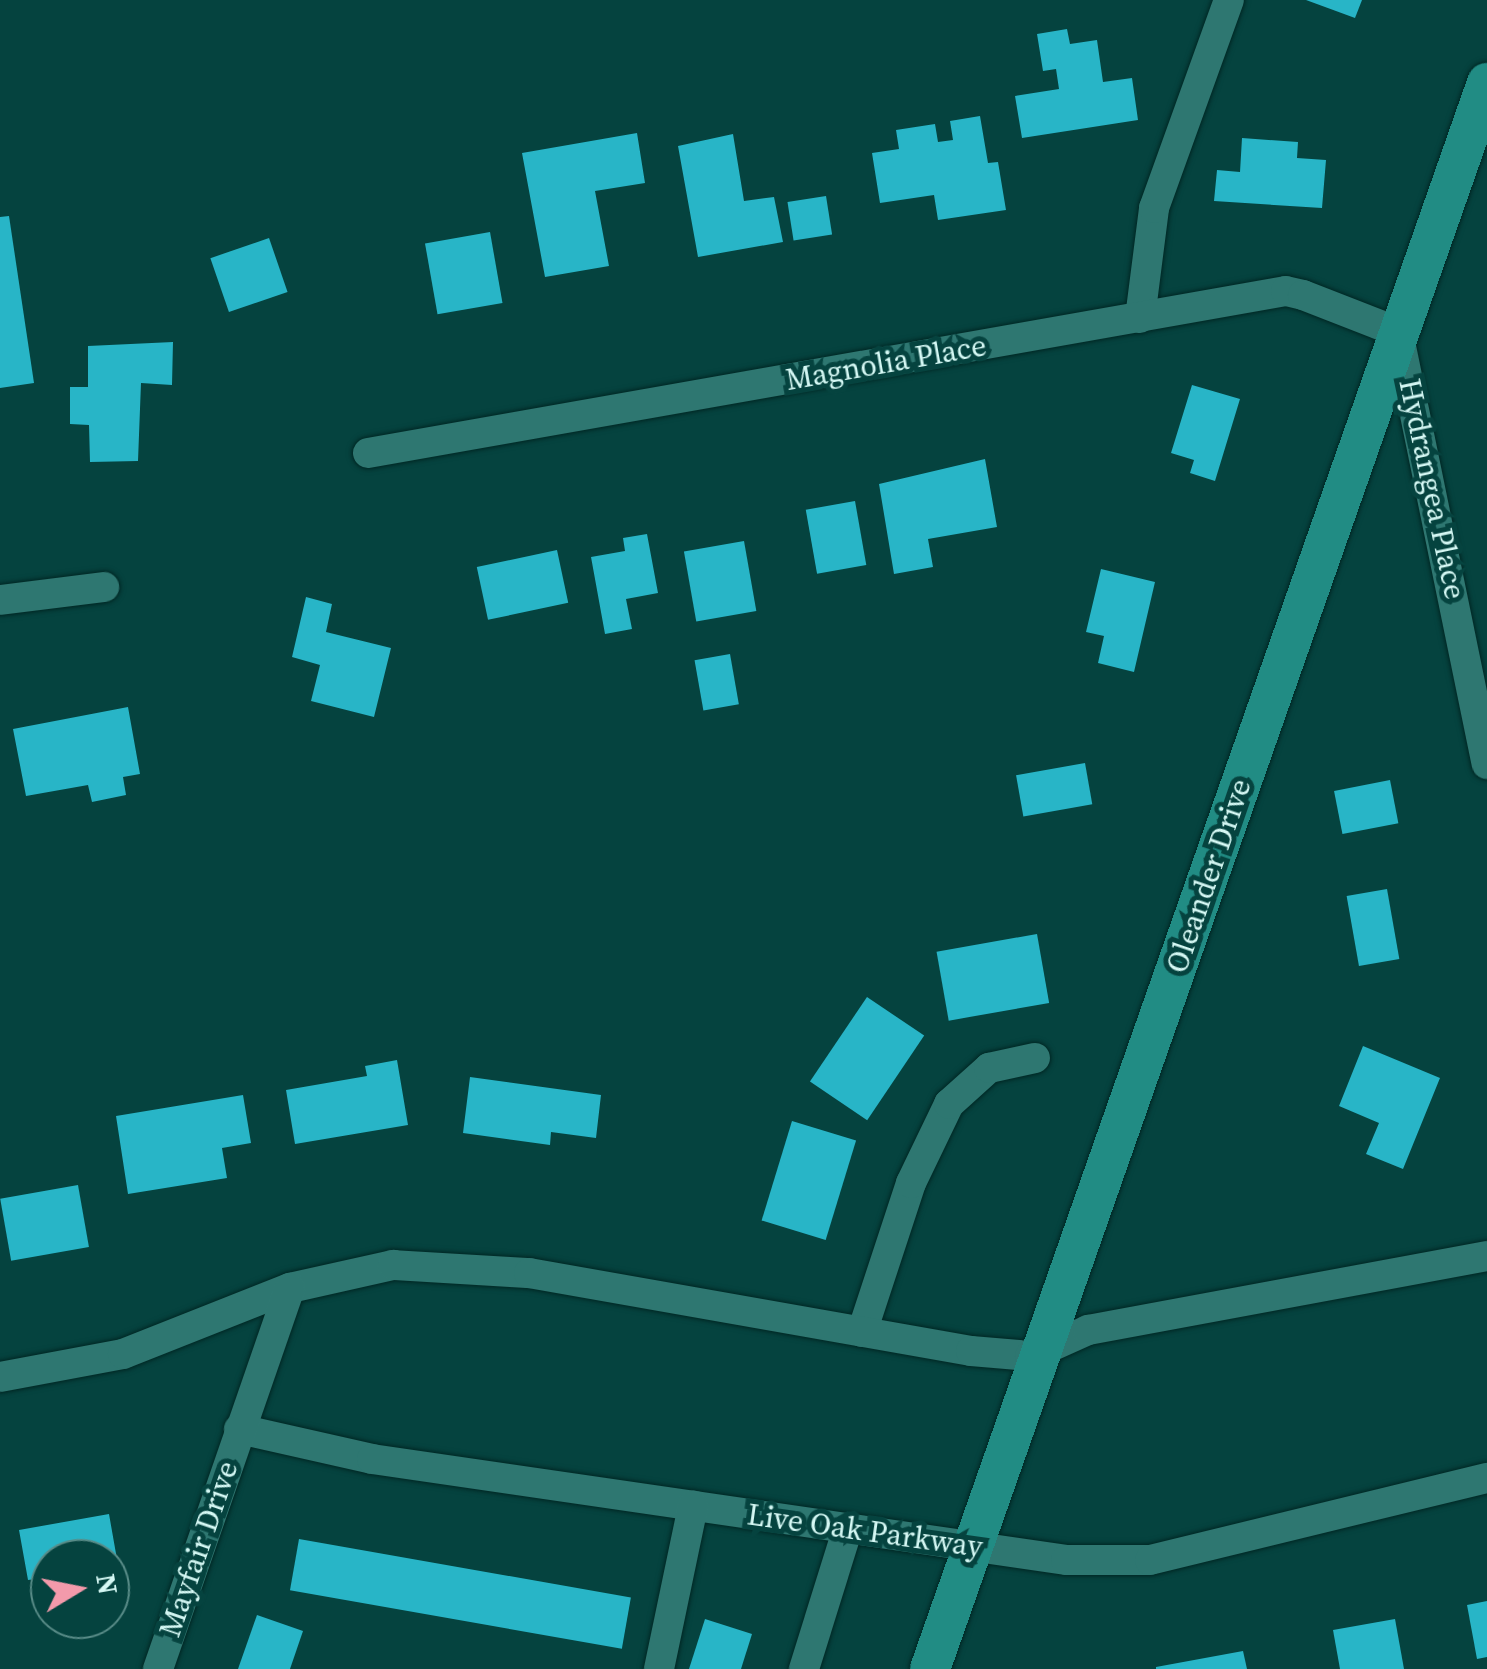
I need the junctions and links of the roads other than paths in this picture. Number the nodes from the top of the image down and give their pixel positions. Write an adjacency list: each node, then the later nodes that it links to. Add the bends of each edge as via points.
1 (1229, 0): 3 (street, via 1154,208)
2 (1487, 83): 4 (main road, Oleander Drive)
3 (1140, 318): 4 (street, Magnolia Place, via 1286,291); 5 (street, Magnolia Place)
4 (1398, 332): 8 (street, Hydrangea Place); 13 (main road, Oleander Drive)
5 (368, 453)
6 (104, 587): 7 (street)
7 (0, 600)
8 (1487, 764)
9 (1034, 1058): 12 (street, via 989,1068 949,1104 911,1184)
10 (1487, 1256): 13 (street, via 1088,1330)
11 (290, 1288): 12 (street, via 339,1274 424,1264 530,1273); 14 (street, via 124,1354); 15 (street, Mayfair Drive)
12 (862, 1332): 13 (street, via 971,1351 1030,1356)
13 (1044, 1350): 19 (main road, Oleander Drive)
14 (0, 1377)
15 (240, 1429): 17 (street, Live Oak Parkway, via 372,1459); 20 (street, Mayfair Drive)
16 (1487, 1478): 19 (street, Live Oak Parkway, via 1150,1560 1066,1560)
17 (693, 1506): 18 (street, Live Oak Parkway); 21 (street)
18 (848, 1528): 19 (street, Live Oak Parkway); 22 (street)
19 (973, 1547): 23 (main road, Oleander Drive)
20 (158, 1669)
21 (659, 1669)
22 (804, 1669)
23 (930, 1669)

